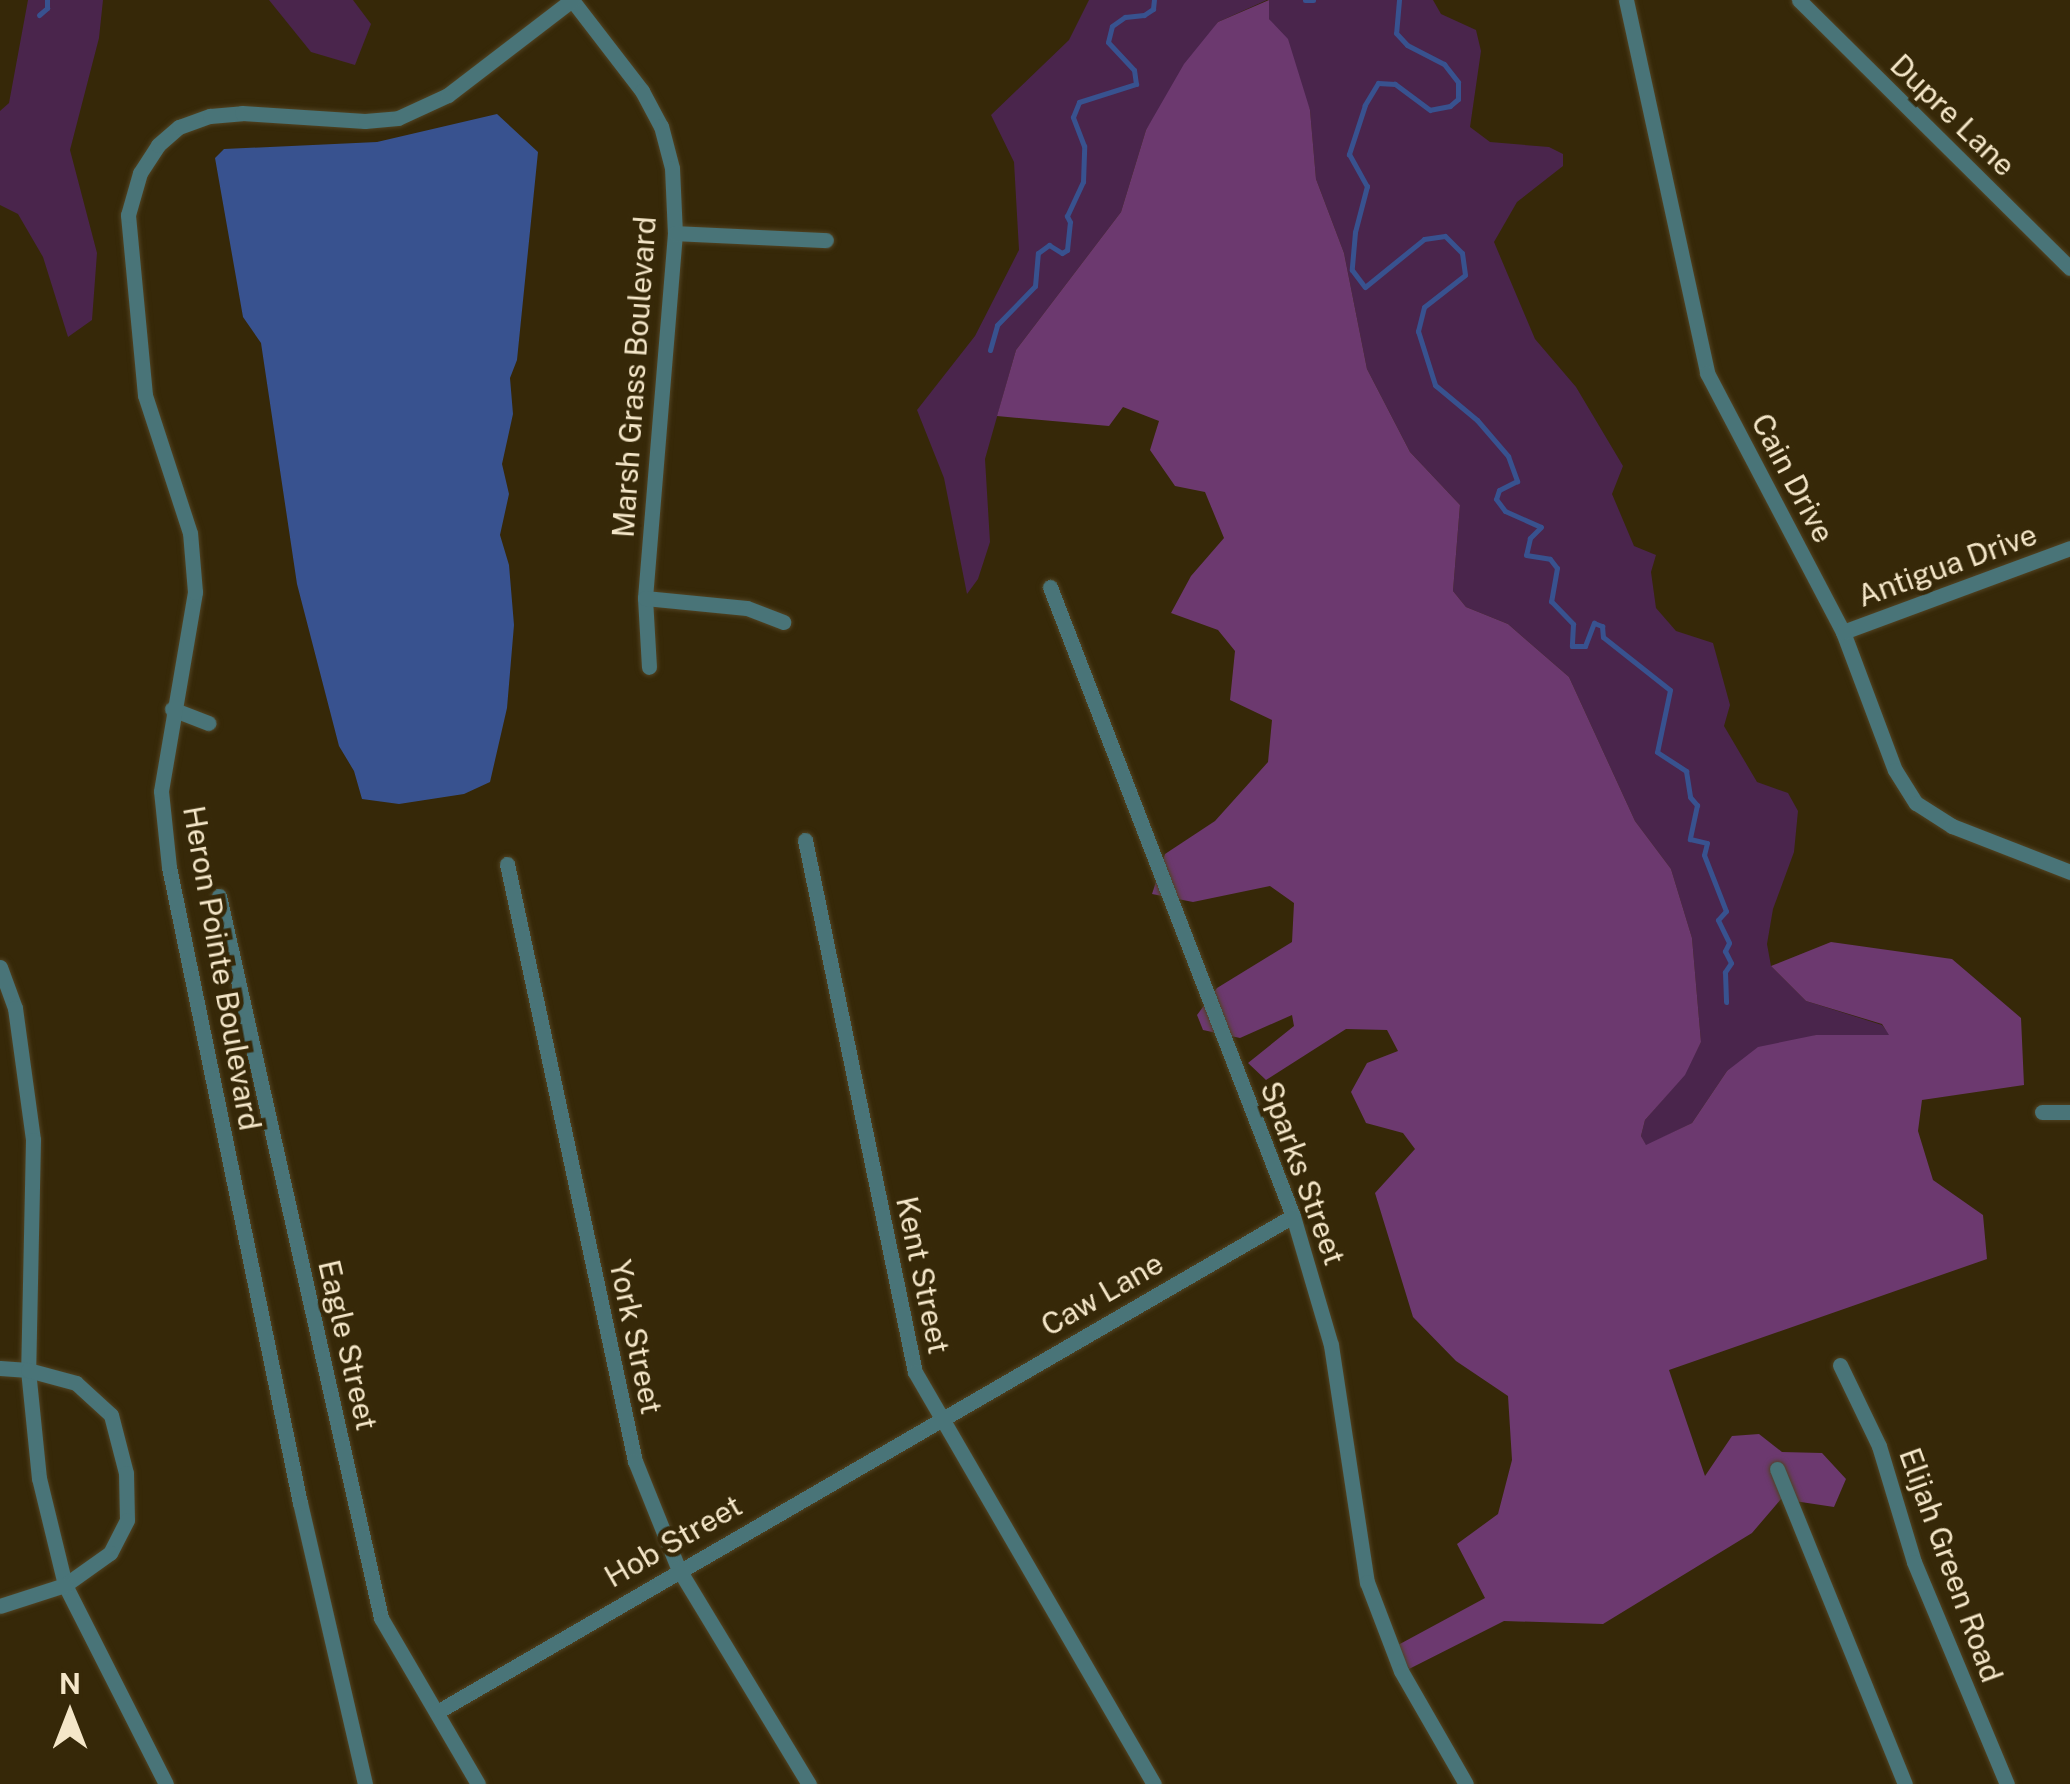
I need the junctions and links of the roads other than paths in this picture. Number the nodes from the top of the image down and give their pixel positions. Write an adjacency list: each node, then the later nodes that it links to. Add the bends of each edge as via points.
1 (572, 0): 4 (street, Marsh Grass Boulevard, via 642,91 660,126 672,168); 13 (street, Heron Pointe Boulevard, via 423,108 365,122 210,116 179,127 140,173 128,216 146,395 190,533 195,592)
2 (1626, 0): 11 (street, Cain Drive, via 1707,373)
3 (1799, 0): 6 (street, Dupre Lane)
4 (676, 232): 5 (street); 9 (street, Marsh Grass Boulevard)
5 (826, 240)
6 (2070, 268)
7 (2070, 548): 11 (street, Antigua Drive)
8 (1050, 588): 22 (street, Sparks Street)
9 (644, 598): 10 (street, via 747,608); 12 (street, Marsh Grass Boulevard)
10 (783, 622)
11 (1843, 632): 17 (street, Cain Drive, via 1895,770 1916,803 1952,826)
12 (649, 667)
13 (172, 710): 14 (street); 33 (street, Heron Pointe Boulevard, via 162,791 169,867 300,1503)
14 (208, 723)
15 (805, 840): 26 (street, Kent Street, via 915,1372)
16 (507, 864): 28 (street, York Street, via 635,1461)
17 (2070, 872)
18 (219, 896): 31 (street, Eagle Street, via 382,1618)
19 (0, 967): 25 (street, via 16,1008 33,1140)
20 (2042, 1112): 21 (street)
21 (2070, 1112)
22 (1293, 1216): 26 (street, Caw Lane); 37 (street, Sparks Street, via 1332,1345 1367,1582 1400,1671)
23 (1840, 1365): 39 (street, Elijah Green Road, via 1879,1446 1914,1562)
24 (0, 1368): 25 (street)
25 (28, 1370): 29 (street, via 39,1478); 29 (street, via 76,1383 110,1415 126,1473 127,1520 110,1553)
26 (939, 1419): 28 (street, Hob Street); 36 (street, Kent Street)
27 (1777, 1469): 38 (street)
28 (678, 1568): 31 (street, Hob Street); 35 (street, York Street)
29 (64, 1585): 30 (street); 32 (street)
30 (0, 1606)
31 (437, 1712): 34 (street, Eagle Street)
32 (166, 1784)
33 (366, 1784)
34 (478, 1784)
35 (809, 1784)
36 (1154, 1784)
37 (1466, 1784)
38 (1905, 1784)
39 (2007, 1784)

